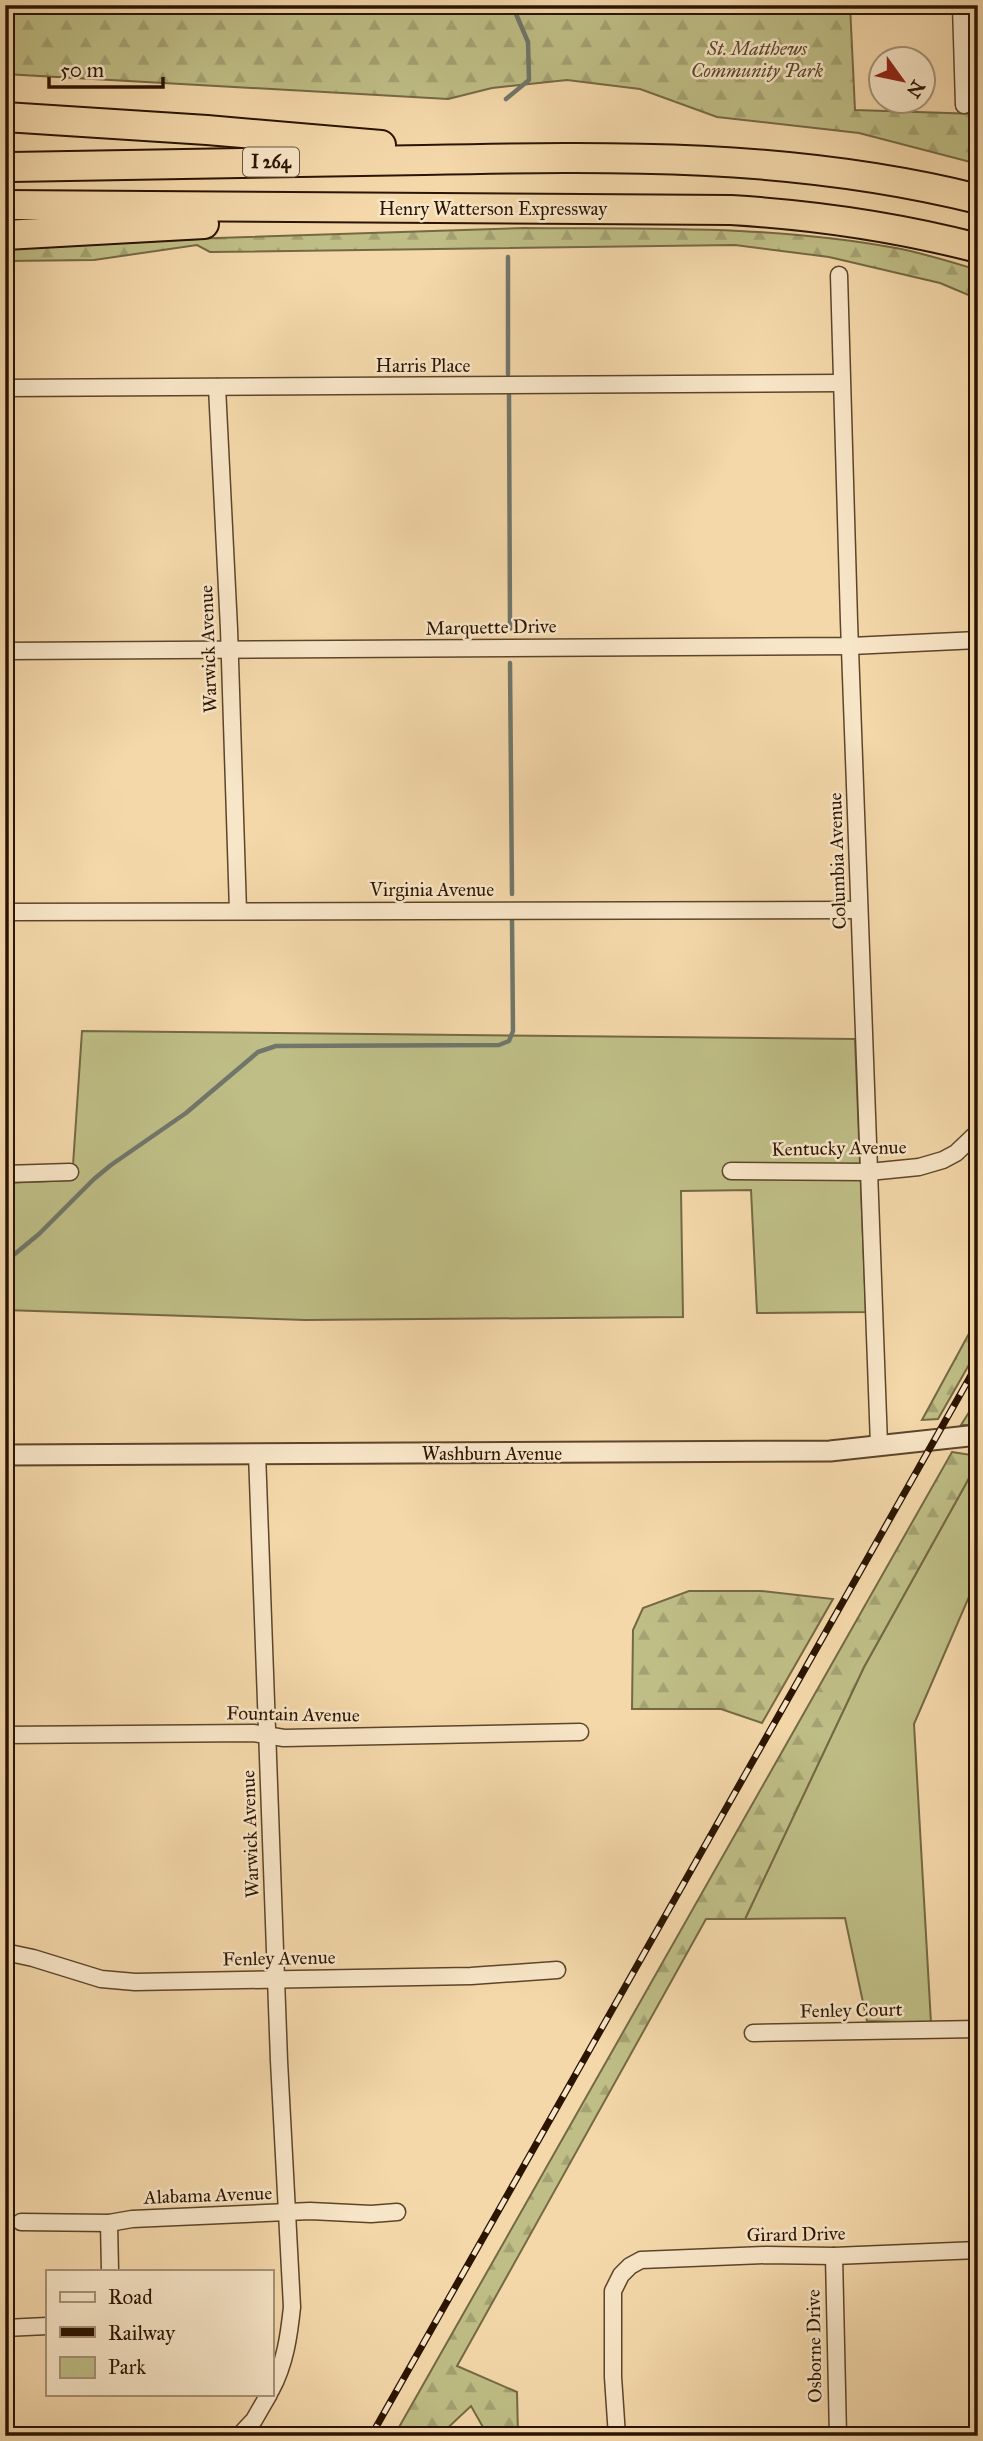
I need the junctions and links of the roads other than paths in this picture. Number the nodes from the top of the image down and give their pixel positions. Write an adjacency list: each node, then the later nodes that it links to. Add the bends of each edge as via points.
1 (961, 5): 2 (street)
2 (964, 105)
3 (5, 117): 4 (highway)
4 (537, 158): 5 (highway, I 264); 6 (highway, I 264, via 763,163 888,179)
5 (5, 167)
6 (978, 199)
7 (5, 205): 8 (highway, Henry Watterson Expressway)
8 (507, 209): 9 (highway); 10 (highway, Henry Watterson Expressway, via 689,208 779,213 869,225)
9 (5, 235)
10 (978, 248)
11 (839, 275): 12 (street, Columbia Avenue)
12 (841, 383): 13 (street, Harris Place); 16 (street, Columbia Avenue)
13 (217, 387): 14 (street, Harris Place); 18 (street, Warwick Avenue)
14 (5, 388)
15 (978, 640): 16 (street, Marquette Drive)
16 (851, 646): 18 (street, Marquette Drive); 19 (street, Columbia Avenue)
17 (5, 651): 18 (street, Marquette Drive)
18 (229, 651): 20 (street, Warwick Avenue)
19 (859, 910): 20 (street, Virginia Avenue); 25 (street, Columbia Avenue)
20 (237, 911): 21 (street, Virginia Avenue)
21 (5, 912)
22 (978, 1132): 25 (street, Kentucky Avenue, via 964,1148 943,1160)
23 (731, 1171): 25 (street, Kentucky Avenue)
24 (70, 1172): 26 (street)
25 (869, 1172): 28 (street, Columbia Avenue)
26 (5, 1174)
27 (978, 1435): 28 (street, Washburn Avenue)
28 (878, 1446): 29 (street, Washburn Avenue, via 816,1451)
29 (257, 1453): 30 (street, Washburn Avenue); 33 (street, Warwick Avenue)
30 (5, 1455)
31 (580, 1732): 33 (street, Fountain Avenue)
32 (5, 1735): 33 (street, Fountain Avenue)
33 (267, 1735): 36 (street, Warwick Avenue)
34 (5, 1952): 36 (street, Fenley Avenue, via 117,1981)
35 (557, 1970): 36 (street, Fenley Avenue)
36 (276, 1979): 40 (street, Warwick Avenue)
37 (978, 2029): 38 (street, Fenley Court)
38 (753, 2033)
39 (397, 2212): 40 (street, Alabama Avenue)
40 (288, 2213): 42 (street, Alabama Avenue); 48 (street, Warwick Avenue, via 292,2307 288,2343)
41 (21, 2222): 42 (street, Alabama Avenue)
42 (109, 2223): 45 (street)
43 (978, 2249): 44 (street, Girard Drive)
44 (834, 2256): 51 (street, Girard Drive, via 655,2258 630,2266 613,2291); 52 (street, Osborne Drive)
45 (110, 2270)
46 (46, 2326): 47 (street)
47 (5, 2328)
48 (273, 2386)
49 (268, 2396): 50 (street, Warwick Avenue)
50 (239, 2436)
51 (617, 2436)
52 (838, 2436)

